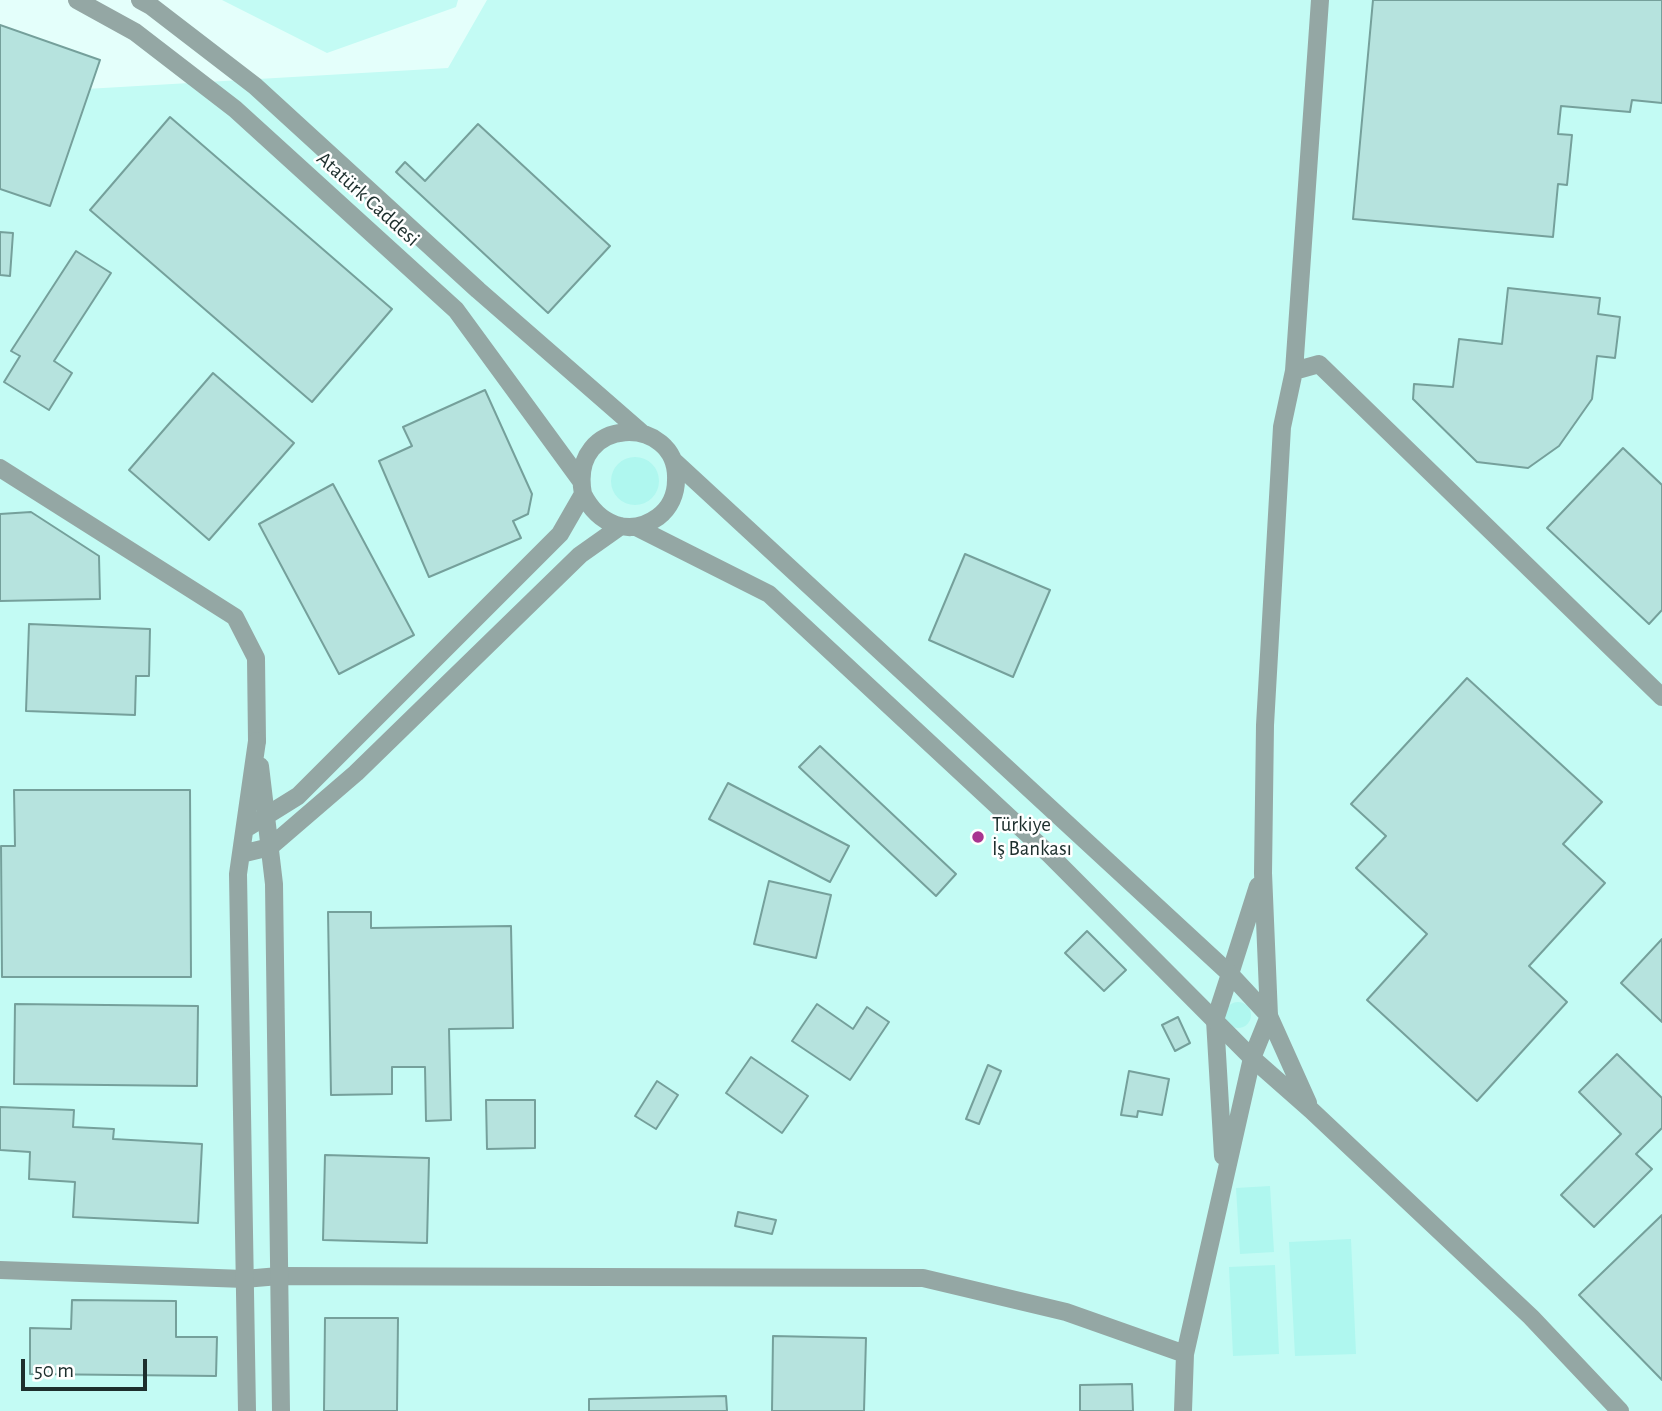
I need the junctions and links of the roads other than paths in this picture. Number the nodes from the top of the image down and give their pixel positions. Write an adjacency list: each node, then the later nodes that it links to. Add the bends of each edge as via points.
1 (77, 0): 8 (street, Atatürk Caddesi, via 135,32 235,109 456,310)
2 (140, 0): 5 (street, Atatürk Caddesi, via 255,86)
3 (1320, 0): 4 (street)
4 (1294, 371): 10 (street, via 1319,363); 16 (street, via 1281,440 1265,724)
5 (642, 433): 6 (street, via 655,439); 8 (street, via 617,433 595,446 582,468)
6 (673, 460): 9 (street, via 676,489 671,503 649,523); 17 (street)
7 (0, 468): 11 (street, via 235,617 256,659)
8 (582, 488): 9 (street, via 598,516); 12 (street, via 560,534 298,796)
9 (628, 527): 14 (street, via 580,555 356,773); 19 (street, via 769,594 1050,855)
10 (1662, 697)
11 (257, 741): 12 (street); 13 (street)
12 (266, 816): 13 (street); 14 (street)
13 (245, 829): 15 (street)
14 (270, 847): 15 (street); 24 (street)
15 (241, 854): 25 (street)
16 (1263, 873): 17 (street); 18 (street)
17 (1230, 974): 18 (street); 19 (street)
18 (1269, 1016): 20 (street); 21 (street)
19 (1215, 1020): 20 (street); 22 (street)
20 (1252, 1058): 21 (street); 22 (street)
21 (1311, 1110): 30 (street, via 1531,1317)
22 (1224, 1177): 26 (street)
23 (0, 1270): 25 (street)
24 (279, 1276): 25 (street); 26 (street, via 923,1278 1066,1312); 28 (street)
25 (244, 1279): 27 (street)
26 (1185, 1354): 29 (street)
27 (247, 1411)
28 (281, 1411)
29 (1183, 1411)
30 (1620, 1411)

